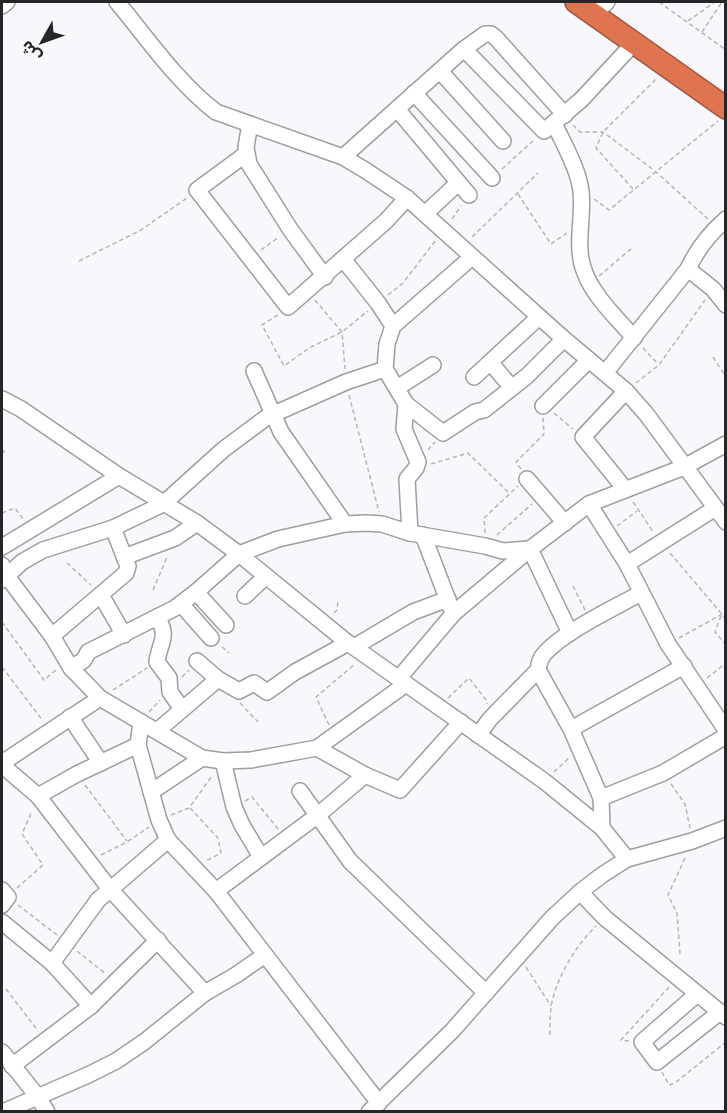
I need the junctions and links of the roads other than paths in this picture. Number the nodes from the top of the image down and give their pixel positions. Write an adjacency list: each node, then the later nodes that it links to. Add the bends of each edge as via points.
1 (7, 2): 4 (street)
2 (117, 2): 13 (street, via 201,100 216,112)
3 (576, 2): 5 (highway)
4 (2, 6)
5 (601, 8): 6 (highway)
6 (634, 43): 10 (highway); 12 (street)
7 (464, 49): 8 (street); 12 (street); 12 (street, via 479,37 491,34)
8 (440, 71): 9 (street); 14 (street)
9 (414, 93): 11 (street); 17 (street)
10 (726, 108)
11 (397, 109): 16 (street); 19 (street, via 463,189)
12 (554, 123): 29 (street, via 581,190 579,248 583,270 589,284)
13 (250, 124): 15 (street); 16 (street)
14 (503, 141)
15 (246, 154): 24 (street, via 255,175); 24 (street, via 197,190 288,307)
16 (343, 157): 18 (street)
17 (492, 178)
18 (407, 198): 19 (street); 22 (street)
19 (425, 214): 21 (street)
20 (721, 223): 23 (street, via 695,254)
21 (466, 252): 27 (street); 28 (street)
22 (343, 259): 24 (street); 28 (street)
23 (688, 269): 25 (street); 29 (street)
24 (325, 277)
25 (719, 285): 26 (street)
26 (726, 305)
27 (539, 317): 30 (street); 32 (street)
28 (393, 326): 34 (street)
29 (634, 338): 36 (street)
30 (564, 339): 31 (street); 39 (street)
31 (589, 360): 36 (street); 43 (street)
32 (490, 362): 37 (street); 39 (street)
33 (433, 365): 38 (street)
34 (385, 369): 38 (street); 44 (street)
35 (254, 370): 44 (street)
36 (605, 373): 40 (street)
37 (474, 377)
38 (398, 388): 42 (street)
39 (512, 388): 42 (street, via 484,410 443,433)
40 (626, 391): 46 (street); 49 (street, via 583,439)
41 (2, 399): 47 (street)
42 (406, 404): 57 (street, via 404,429 417,465 406,479)
43 (543, 406)
44 (274, 415): 50 (street, via 248,430); 55 (street, via 301,463)
45 (726, 444): 46 (street)
46 (684, 466): 49 (street); 52 (street)
47 (119, 476): 50 (street); 58 (street)
48 (527, 479): 54 (street)
49 (625, 489): 51 (street)
50 (163, 504): 53 (street); 56 (street)
51 (589, 504): 54 (street); 62 (street)
52 (721, 515): 62 (street, via 662,542)
53 (197, 523): 60 (street); 61 (street, via 175,538)
54 (565, 523): 59 (street)
55 (345, 524): 57 (street, via 382,525); 60 (street, via 278,539)
56 (113, 528): 61 (street); 63 (street, via 44,550)
57 (417, 534): 59 (street, via 502,550); 70 (street)
58 (2, 547)
59 (530, 549): 70 (street); 73 (street)
60 (239, 554): 64 (street); 65 (street)
61 (124, 557): 67 (street, via 126,573)
62 (627, 564): 66 (street)
63 (3, 573): 75 (street)
64 (266, 576): 68 (street); 77 (street)
65 (196, 592): 69 (street); 72 (street)
66 (641, 593): 73 (street); 80 (street)
67 (101, 595): 74 (street); 75 (street)
68 (245, 596)
69 (182, 604): 71 (street); 76 (street)
70 (451, 606): 77 (street, via 413,612); 83 (street)
71 (158, 617): 74 (street); 85 (street, via 164,638 157,662 169,678 169,690)
72 (226, 624)
73 (570, 633): 81 (street, via 540,658)
74 (124, 635): 79 (street, via 88,652 84,660)
75 (52, 636): 79 (street)
76 (211, 638)
77 (356, 649): 82 (street, via 295,672 270,691 254,683 239,691); 83 (street)
78 (197, 661): 82 (street)
79 (68, 665): 84 (street)
80 (684, 666): 89 (street); 90 (street)
81 (538, 670): 89 (street); 92 (street)
82 (218, 679): 85 (street)
83 (402, 681): 88 (street); 95 (street)
84 (100, 698): 86 (street); 87 (street)
85 (182, 709): 91 (street)
86 (70, 717): 98 (street); 99 (street)
87 (141, 722): 91 (street); 94 (street)
88 (461, 722): 92 (street); 100 (street, via 400,790)
89 (571, 729): 104 (street)
90 (726, 730)
91 (156, 731): 96 (street)
92 (478, 735): 106 (street)
93 (726, 736): 104 (street, via 663,773)
94 (138, 745): 98 (street); 102 (street)
95 (317, 748): 97 (street); 100 (street)
96 (202, 758): 97 (street); 102 (street)
97 (223, 761): 109 (street, via 234,807)
98 (101, 763): 103 (street)
99 (2, 764): 103 (street)
100 (365, 775): 105 (street)
101 (300, 791): 105 (street)
102 (151, 792): 108 (street)
103 (38, 796): 111 (street)
104 (601, 798): 106 (street)
105 (318, 815): 109 (street); 119 (street, via 350,861)
106 (602, 828): 110 (street)
107 (726, 828): 110 (street)
108 (168, 840): 111 (street); 112 (street)
109 (261, 857): 112 (street)
110 (627, 860): 113 (street)
111 (110, 889): 115 (street); 117 (street, via 92,906)
112 (216, 891): 116 (street)
113 (580, 892): 119 (street); 120 (street, via 605,918)
114 (2, 922): 117 (street)
115 (158, 940): 118 (street); 121 (street)
116 (265, 955): 118 (street); 126 (street)
117 (52, 963): 121 (street)
118 (205, 993): 125 (street, via 116,1061)
119 (486, 993): 126 (street)
120 (696, 994): 122 (street); 122 (street, via 642,1043 657,1062)
121 (91, 1006): 124 (street)
122 (723, 1014)
123 (2, 1052): 124 (street)
124 (12, 1066): 125 (street)
125 (38, 1097): 127 (street); 128 (street)
126 (374, 1107)
127 (3, 1112)
128 (47, 1112)

